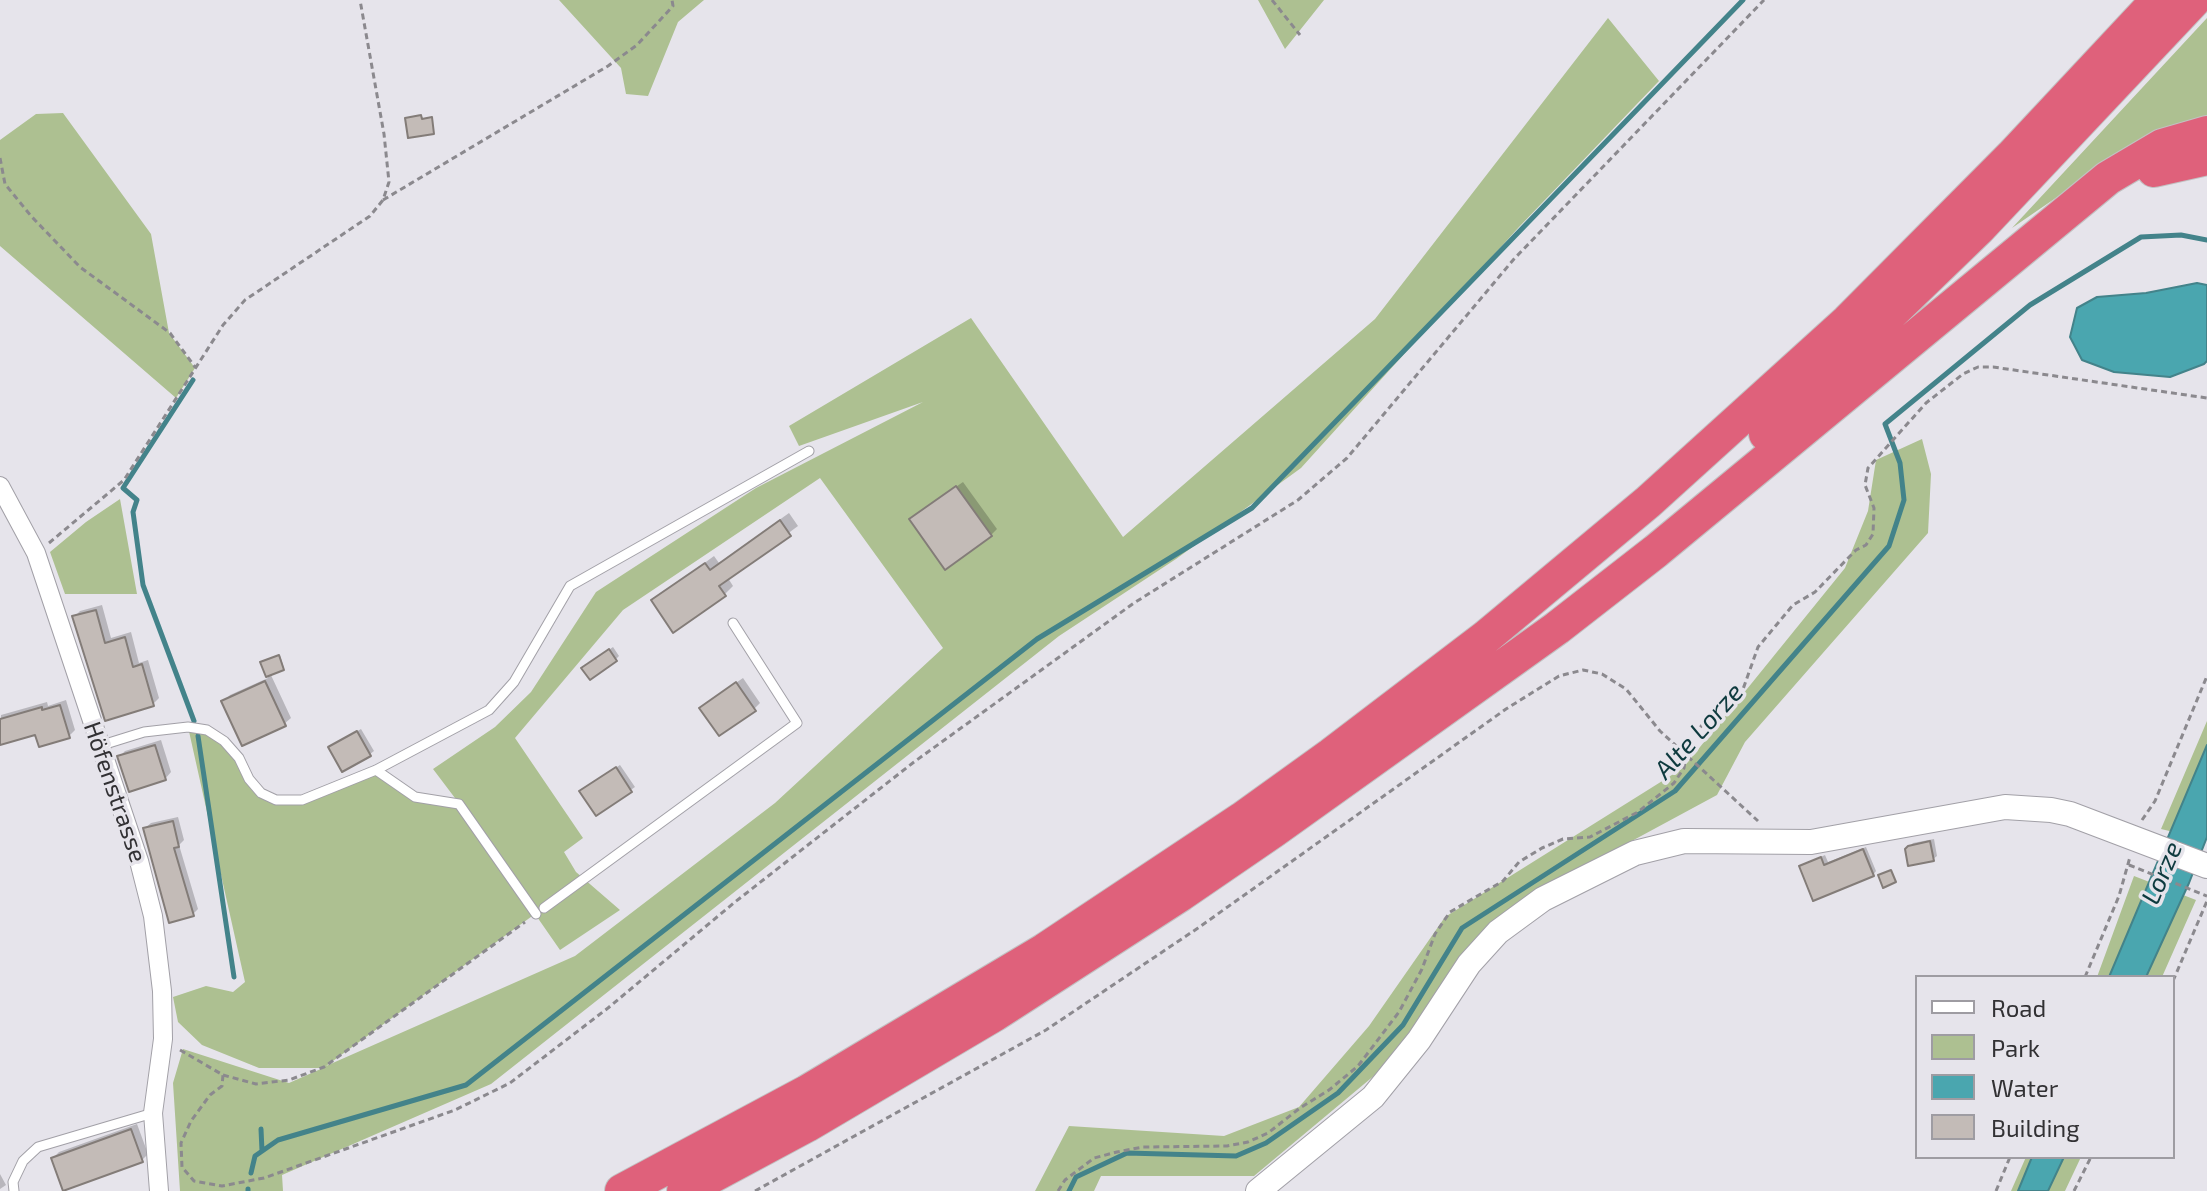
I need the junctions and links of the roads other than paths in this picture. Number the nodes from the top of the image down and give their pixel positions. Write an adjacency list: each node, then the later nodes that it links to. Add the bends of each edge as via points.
1 (2158, 0): 16 (highway, via 1848,321 1648,502 1462,655 1242,819 1058,942 807,1092)
2 (2194, 0): 11 (highway, via 1979,228 1777,424 1597,582)
3 (2207, 133): 5 (highway, via 2136,160)
4 (2207, 158): 5 (highway, via 2132,178)
5 (2054, 221): 11 (highway, via 1656,551)
6 (809, 451): 10 (lane, via 570,586 514,682 489,710)
7 (0, 486): 9 (street, Höfenstrasse, via 36,553)
8 (733, 623): 10 (lane, via 797,723 540,911 459,804 415,797)
9 (99, 746): 10 (lane, via 144,732 207,730 239,758 261,793 276,800 302,800); 13 (street, Höfenstrasse, via 153,916 163,1039)
10 (376, 770)
11 (1352, 774): 17 (highway, via 1087,956 807,1125)
12 (2204, 865): 18 (street, via 2070,814 2005,807 1837,839 1684,841 1635,853 1543,899 1498,932 1373,1097)
13 (153, 1113): 14 (lane, via 38,1147 23,1161); 15 (street, Höfenstrasse)
14 (14, 1191)
15 (159, 1191)
16 (622, 1191)
17 (684, 1191)
18 (1258, 1191)

